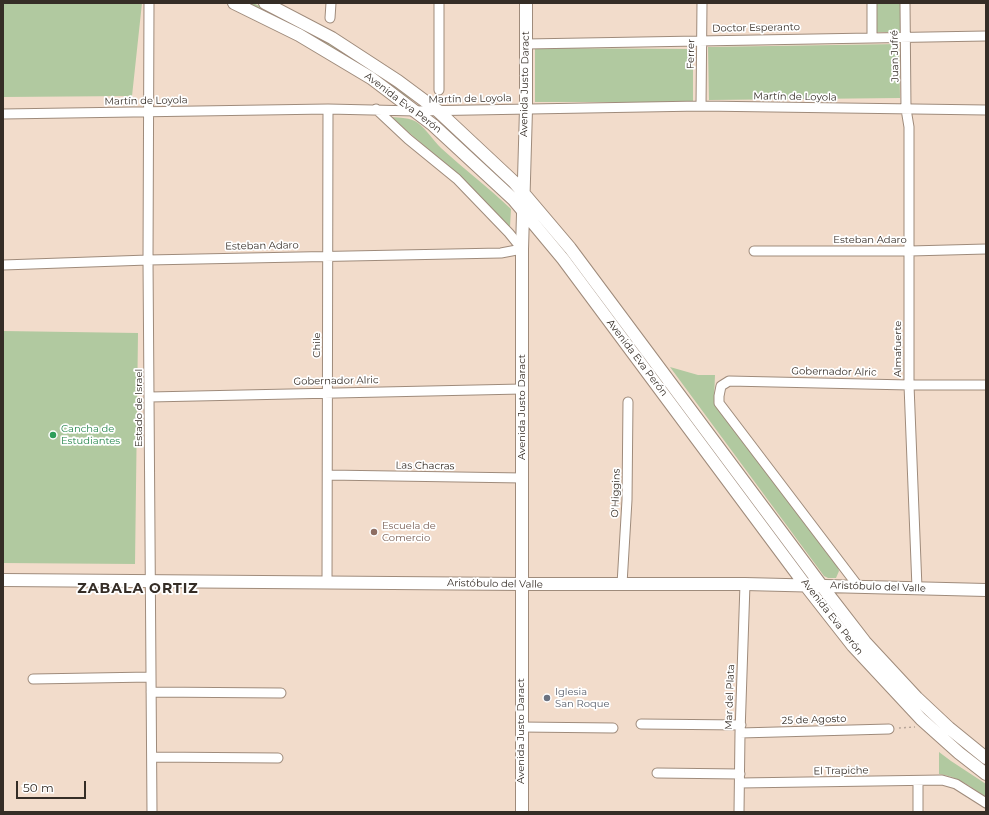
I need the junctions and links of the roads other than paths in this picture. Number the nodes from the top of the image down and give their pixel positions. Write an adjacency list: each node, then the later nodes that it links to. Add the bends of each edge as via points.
1 (149, 3): 25 (street, Estado de Israel)
2 (234, 3): 24 (main road, Avenida Eva Perón, via 299,34 371,78)
3 (265, 3): 22 (main road, Avenida Eva Perón, via 332,38)
4 (330, 3): 10 (street)
5 (439, 3): 16 (street)
6 (526, 3): 15 (main road, Avenida Justo Daract)
7 (702, 3): 14 (street, Ferrer)
8 (872, 3): 12 (street)
9 (905, 3): 13 (street, Juan Jufré)
10 (330, 18)
11 (986, 36): 13 (street, Doctor Esperanto)
12 (872, 37): 13 (street, Doctor Esperanto); 14 (street, Doctor Esperanto)
13 (905, 37): 21 (street, Juan Jufré)
14 (703, 40): 15 (street, Doctor Esperanto); 17 (street, Ferrer)
15 (526, 44): 20 (main road, Avenida Justo Daract)
16 (439, 90)
17 (701, 106): 20 (street, Martín de Loyola); 21 (street, Martín de Loyola)
18 (328, 109): 19 (street, Martín de Loyola); 25 (street, Martín de Loyola); 33 (street, Chile)
19 (376, 109): 24 (street, Martín de Loyola); 30 (street, via 457,179 509,232)
20 (526, 109): 22 (street, Martín de Loyola); 27 (main road, Avenida Justo Daract)
21 (906, 109): 23 (street, Martín de Loyola); 32 (street, Almafuerte, via 909,127)
22 (437, 110): 24 (street, Martín de Loyola); 27 (main road, Avenida Eva Perón)
23 (986, 110)
24 (416, 111): 28 (main road, Avenida Eva Perón)
25 (150, 112): 26 (street, Martín de Loyola); 34 (street, Estado de Israel)
26 (3, 114)
27 (524, 194): 28 (main road, Avenida Justo Daract); 50 (main road, Avenida Eva Perón, via 570,248)
28 (524, 212): 30 (main road, Avenida Justo Daract); 51 (main road, Avenida Eva Perón, via 563,259)
29 (986, 248): 32 (street, Esteban Adaro)
30 (522, 250): 33 (street, Esteban Adaro, via 501,253); 38 (main road, Avenida Justo Daract)
31 (754, 251): 32 (street, Esteban Adaro)
32 (910, 251): 36 (street, Almafuerte)
33 (328, 255): 34 (street, Esteban Adaro); 39 (street, Chile)
34 (148, 260): 35 (street, Esteban Adaro); 40 (street, Estado de Israel)
35 (3, 265)
36 (909, 385): 37 (street, Gobernador Alric); 52 (street, Gobernador Alric, via 729,381 722,386 719,396 719,403); 53 (street, Almafuerte)
37 (986, 385)
38 (522, 389): 39 (street, Gobernador Alric); 43 (main road, Avenida Justo Daract)
39 (328, 392): 40 (street, Gobernador Alric); 42 (street, Chile)
40 (150, 397): 45 (street, Estado de Israel)
41 (628, 402): 48 (street, O'Higgins, via 627,500)
42 (328, 475): 43 (street, Las Chacras); 46 (street, Chile)
43 (522, 478): 47 (main road, Avenida Justo Daract)
44 (3, 580): 45 (main road, Aristóbulo del Valle)
45 (150, 582): 46 (main road, Aristóbulo del Valle); 55 (street, Estado de Israel)
46 (327, 582): 47 (main road, Aristóbulo del Valle)
47 (522, 584): 48 (main road, Aristóbulo del Valle); 60 (main road, Avenida Justo Daract)
48 (622, 584): 49 (main road, Aristóbulo del Valle)
49 (745, 584): 51 (main road, Aristóbulo del Valle); 62 (street, Mar del Plata)
50 (821, 585): 51 (main road, Aristóbulo del Valle); 52 (main road, Aristóbulo del Valle); 66 (main road, Avenida Eva Perón, via 865,642 917,698)
51 (806, 586): 68 (main road, Avenida Eva Perón, via 853,646 921,719)
52 (858, 586): 53 (main road, Aristóbulo del Valle)
53 (917, 588): 54 (main road, Aristóbulo del Valle)
54 (986, 590)
55 (151, 677): 56 (street); 57 (street, Estado de Israel)
56 (33, 679)
57 (151, 692): 58 (street); 64 (street, Estado de Israel)
58 (281, 692)
59 (641, 724): 62 (street, 25 de Agosto)
60 (521, 727): 61 (street); 73 (main road, Avenida Justo Daract)
61 (613, 728)
62 (740, 729): 63 (street, 25 de Agosto); 69 (street, Mar del Plata)
63 (889, 729)
64 (152, 757): 65 (street); 72 (street, Estado de Israel)
65 (278, 758)
66 (986, 758)
67 (657, 773): 69 (street, El Trapiche)
68 (986, 774)
69 (740, 779): 70 (street, El Trapiche); 74 (street, Mar del Plata)
70 (918, 781): 71 (street, El Trapiche, via 942,780 956,784); 75 (street)
71 (986, 804)
72 (152, 812)
73 (522, 812)
74 (739, 812)
75 (918, 812)

